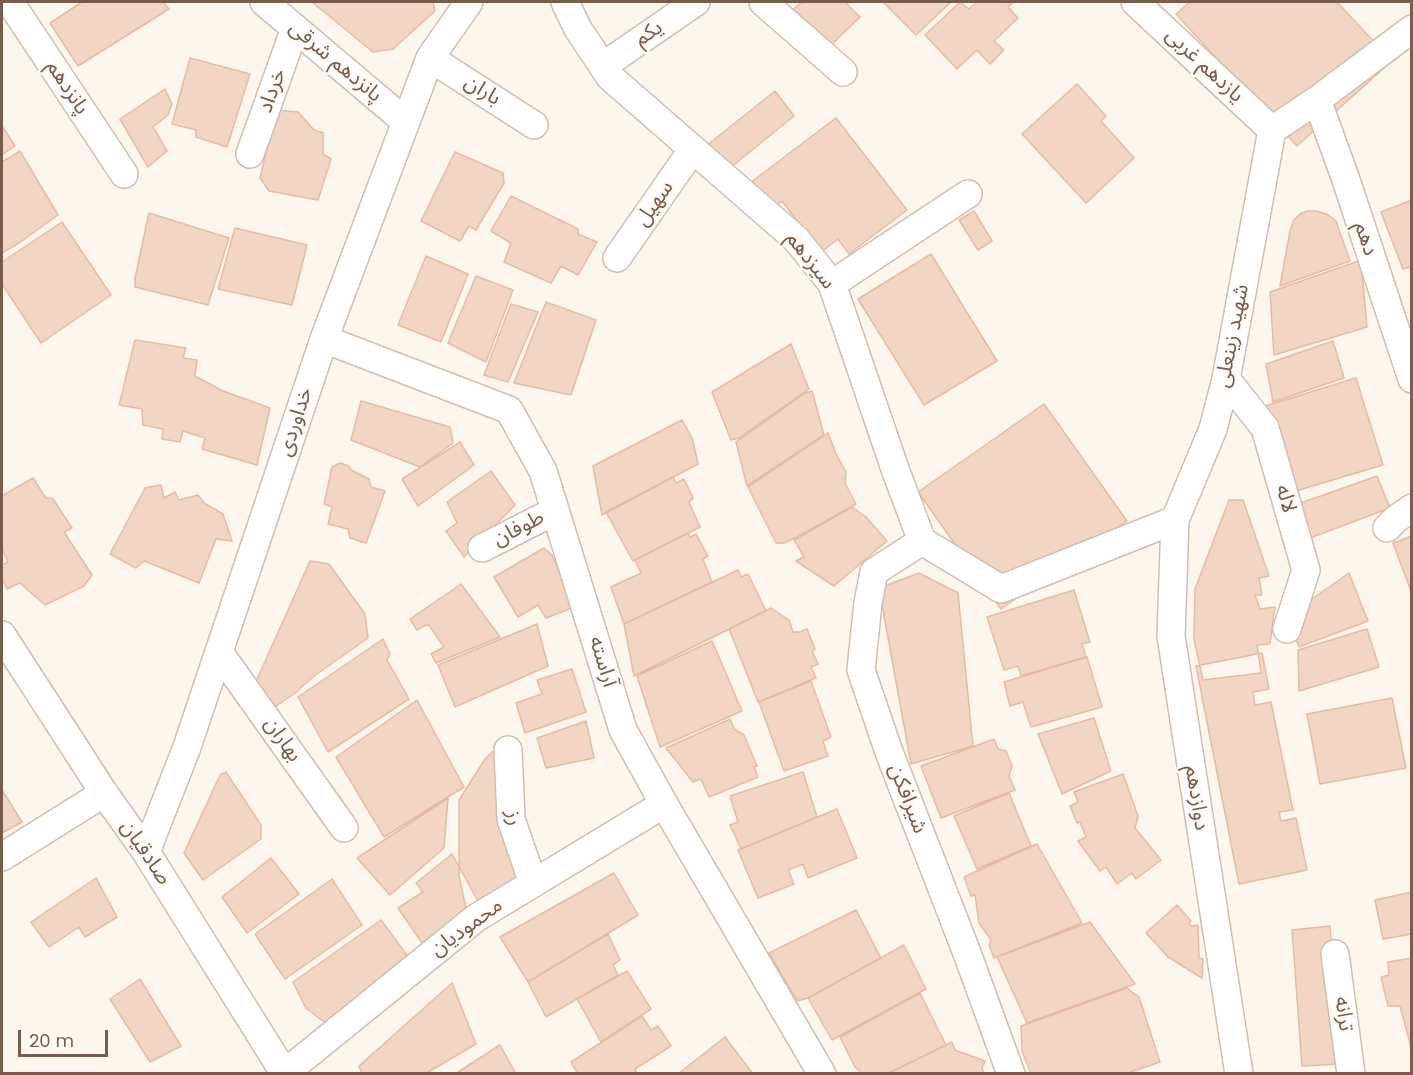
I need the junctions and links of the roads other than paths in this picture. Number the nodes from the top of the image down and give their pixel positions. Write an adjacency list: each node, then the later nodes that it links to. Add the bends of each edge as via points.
1 (10, 2): 19 (street, پانزدهم)
2 (264, 2): 8 (street, پانزدهم شرقی)
3 (469, 2): 10 (street, خداوردی)
4 (565, 2): 11 (street, سیزدهم)
5 (696, 2): 11 (street, یکم)
6 (763, 2): 12 (street)
7 (1135, 2): 16 (street, یازدهم غربی)
8 (295, 28): 14 (street, پانزدهم شرقی); 18 (street, خرداد)
9 (1412, 29): 13 (street)
10 (430, 58): 14 (street, خداوردی); 15 (street, باران)
11 (603, 66): 17 (street, سیزدهم, via 610,77)
12 (843, 72)
13 (1317, 100): 16 (street); 25 (street, دهم)
14 (406, 122): 23 (street, خداوردی)
15 (534, 125)
16 (1272, 130): 24 (street, شهید زینعلی)
17 (693, 149): 21 (street, سهیل); 22 (street, سیزدهم, via 796,238)
18 (250, 154)
19 (124, 174)
20 (968, 194): 22 (street)
21 (617, 258)
22 (832, 284): 30 (street, سیزدهم)
23 (324, 339): 27 (street, آراسته, via 509,410 543,471); 34 (street, خداوردی)
24 (1226, 379): 28 (street, شهید زینعلی, via 1213,429); 32 (street, لاله, via 1265,428 1306,570)
25 (1412, 379)
26 (1412, 508): 29 (street)
27 (555, 511): 31 (street, طوفان); 37 (street, آراسته, via 623,730)
28 (1175, 520): 30 (street, via 1001,589); 46 (street, دوازدهم, via 1171,636)
29 (1387, 528)
30 (922, 541): 45 (street, شیرافکن, via 874,572 861,670)
31 (482, 548)
32 (1287, 629)
33 (2, 635): 36 (street, صادقیان)
34 (219, 652): 38 (street, بهاران); 39 (street, خداوردی)
35 (508, 750): 41 (street, رز, via 511,819)
36 (104, 792): 39 (street, صادقیان); 40 (street)
37 (664, 804): 41 (street, محمودیان); 44 (street, آراسته)
38 (344, 828)
39 (146, 852): 43 (street, صادقیان)
40 (2, 857)
41 (533, 884): 43 (street, محمودیان, via 476,918)
42 (1335, 954): 47 (street, ترانه)
43 (285, 1073)
44 (822, 1074)
45 (1011, 1074)
46 (1239, 1074)
47 (1351, 1074)

